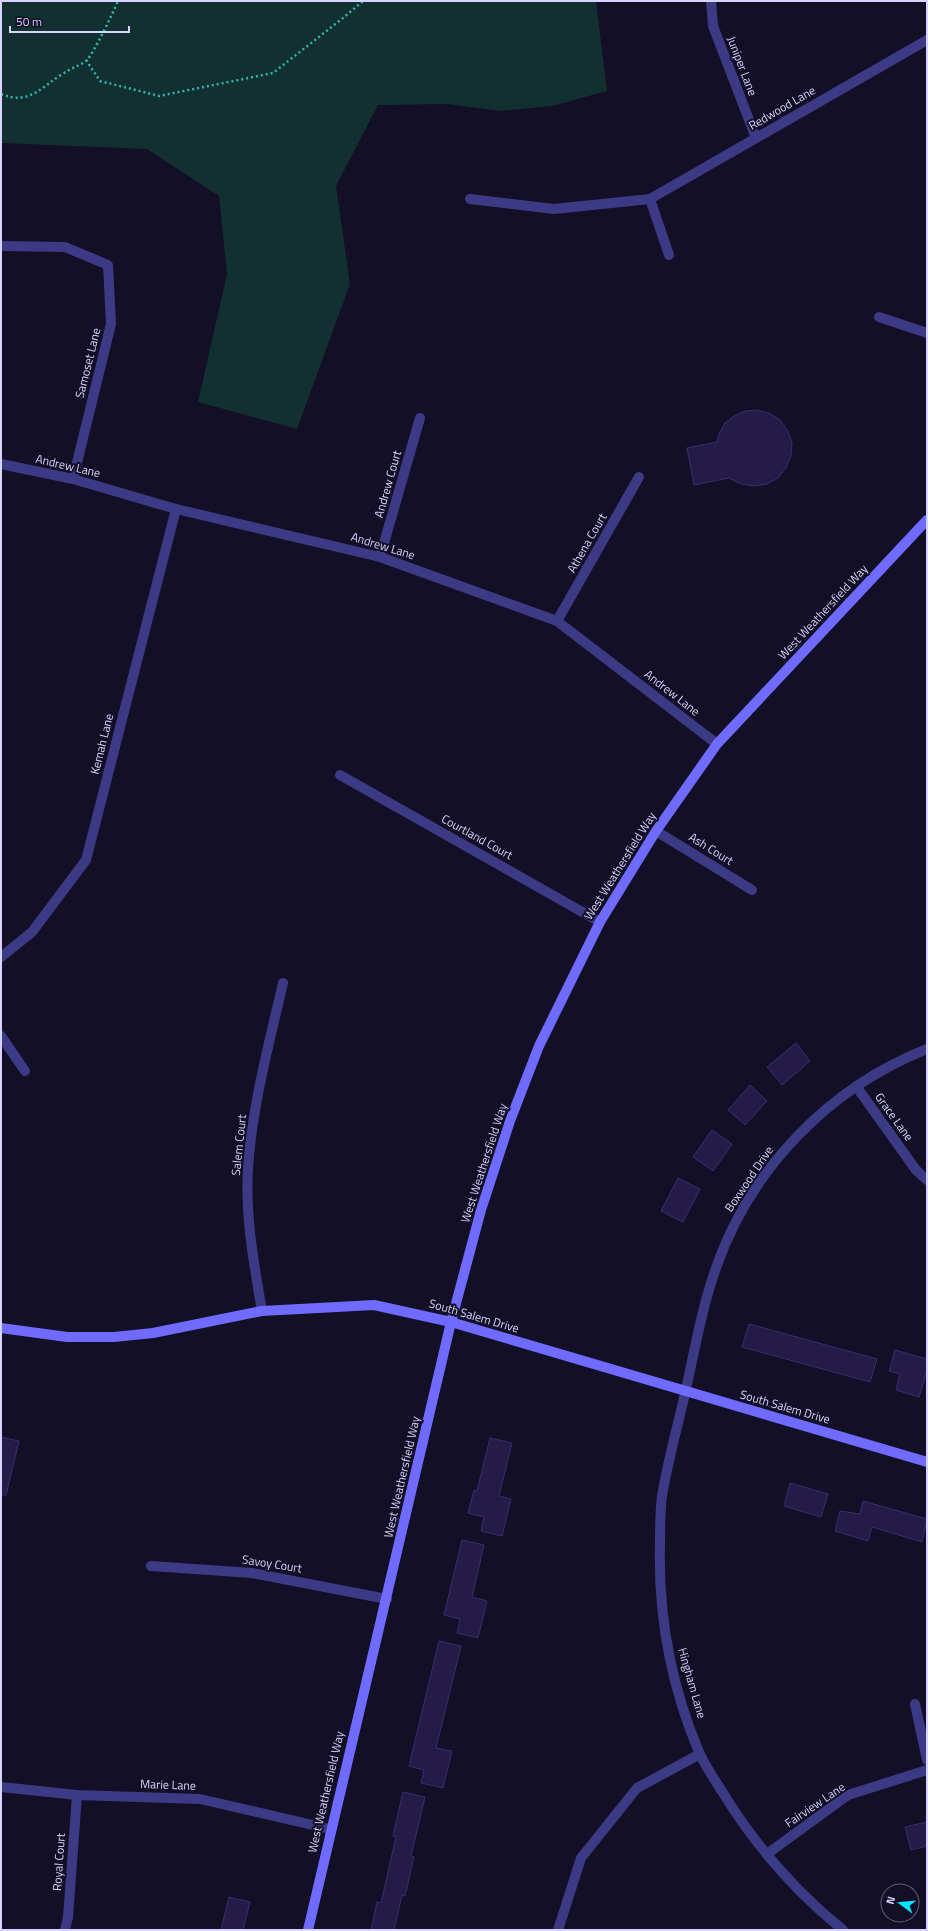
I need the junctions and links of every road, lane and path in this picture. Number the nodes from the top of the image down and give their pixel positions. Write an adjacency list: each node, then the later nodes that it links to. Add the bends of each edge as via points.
1 (118, 1): 5 (path)
2 (363, 1): 5 (path, via 273,73 208,88 159,96 100,81)
3 (711, 1): 7 (street, Juniper Lane, via 713,26)
4 (927, 40): 7 (street, Redwood Lane)
5 (86, 60): 6 (path, via 27,98)
6 (1, 94)
7 (756, 138): 9 (street, Redwood Lane)
8 (470, 199): 9 (street, Redwood Lane, via 554,209)
9 (650, 199): 11 (street)
10 (1, 246): 17 (street, Samoset Lane, via 65,247 108,265 111,324)
11 (668, 255)
12 (879, 317): 13 (street)
13 (927, 333)
14 (420, 418): 20 (street, Andrew Court)
15 (1, 464): 17 (street, Andrew Lane)
16 (639, 477): 21 (street, Athena Court)
17 (73, 479): 18 (street, Andrew Lane)
18 (176, 508): 20 (street, Andrew Lane); 27 (street, Kemah Lane, via 86,860 32,932)
19 (925, 526): 22 (street, West Weathersfield Way)
20 (380, 557): 21 (street, Andrew Lane)
21 (557, 621): 22 (street, Andrew Lane)
22 (717, 744): 24 (street, West Weathersfield Way)
23 (340, 775): 26 (street, Courtland Court)
24 (656, 831): 25 (street, Ash Court); 26 (street, West Weathersfield Way)
25 (752, 890)
26 (600, 922): 35 (street, West Weathersfield Way, via 539,1046 510,1121 481,1210)
27 (1, 957)
28 (283, 984): 34 (street, Salem Court, via 251,1130 248,1170 251,1246)
29 (1, 1036): 31 (street)
30 (927, 1049): 32 (street, Boxwood Drive)
31 (25, 1072)
32 (856, 1086): 33 (street, Grace Lane, via 916,1170); 37 (street, Boxwood Drive, via 827,1108 786,1148 736,1221 710,1284)
33 (927, 1180)
34 (262, 1311): 35 (street, South Salem Drive, via 374,1305); 36 (street, South Salem Drive, via 153,1333 114,1337 67,1337)
35 (451, 1322): 37 (street, South Salem Drive); 40 (street, West Weathersfield Way)
36 (1, 1328)
37 (685, 1392): 38 (street, South Salem Drive); 42 (street, Hingham Lane, via 662,1498 660,1580 662,1617 668,1651 676,1684)
38 (927, 1462)
39 (151, 1566): 40 (street, Savoy Court, via 252,1573)
40 (387, 1598): 47 (street, West Weathersfield Way)
41 (915, 1704): 43 (street)
42 (700, 1754): 48 (street, Hingham Lane, via 742,1824); 51 (street, via 637,1788 581,1858)
43 (927, 1760)
44 (927, 1770): 48 (street, Fairview Lane, via 848,1795)
45 (1, 1788): 46 (street, Marie Lane)
46 (77, 1795): 47 (street, Marie Lane, via 200,1799); 49 (street, Royal Court)
47 (330, 1828): 50 (street, West Weathersfield Way)
48 (767, 1854): 52 (street, Hingham Lane, via 794,1886)
49 (65, 1930)
50 (308, 1930)
51 (558, 1930)
52 (843, 1930)

